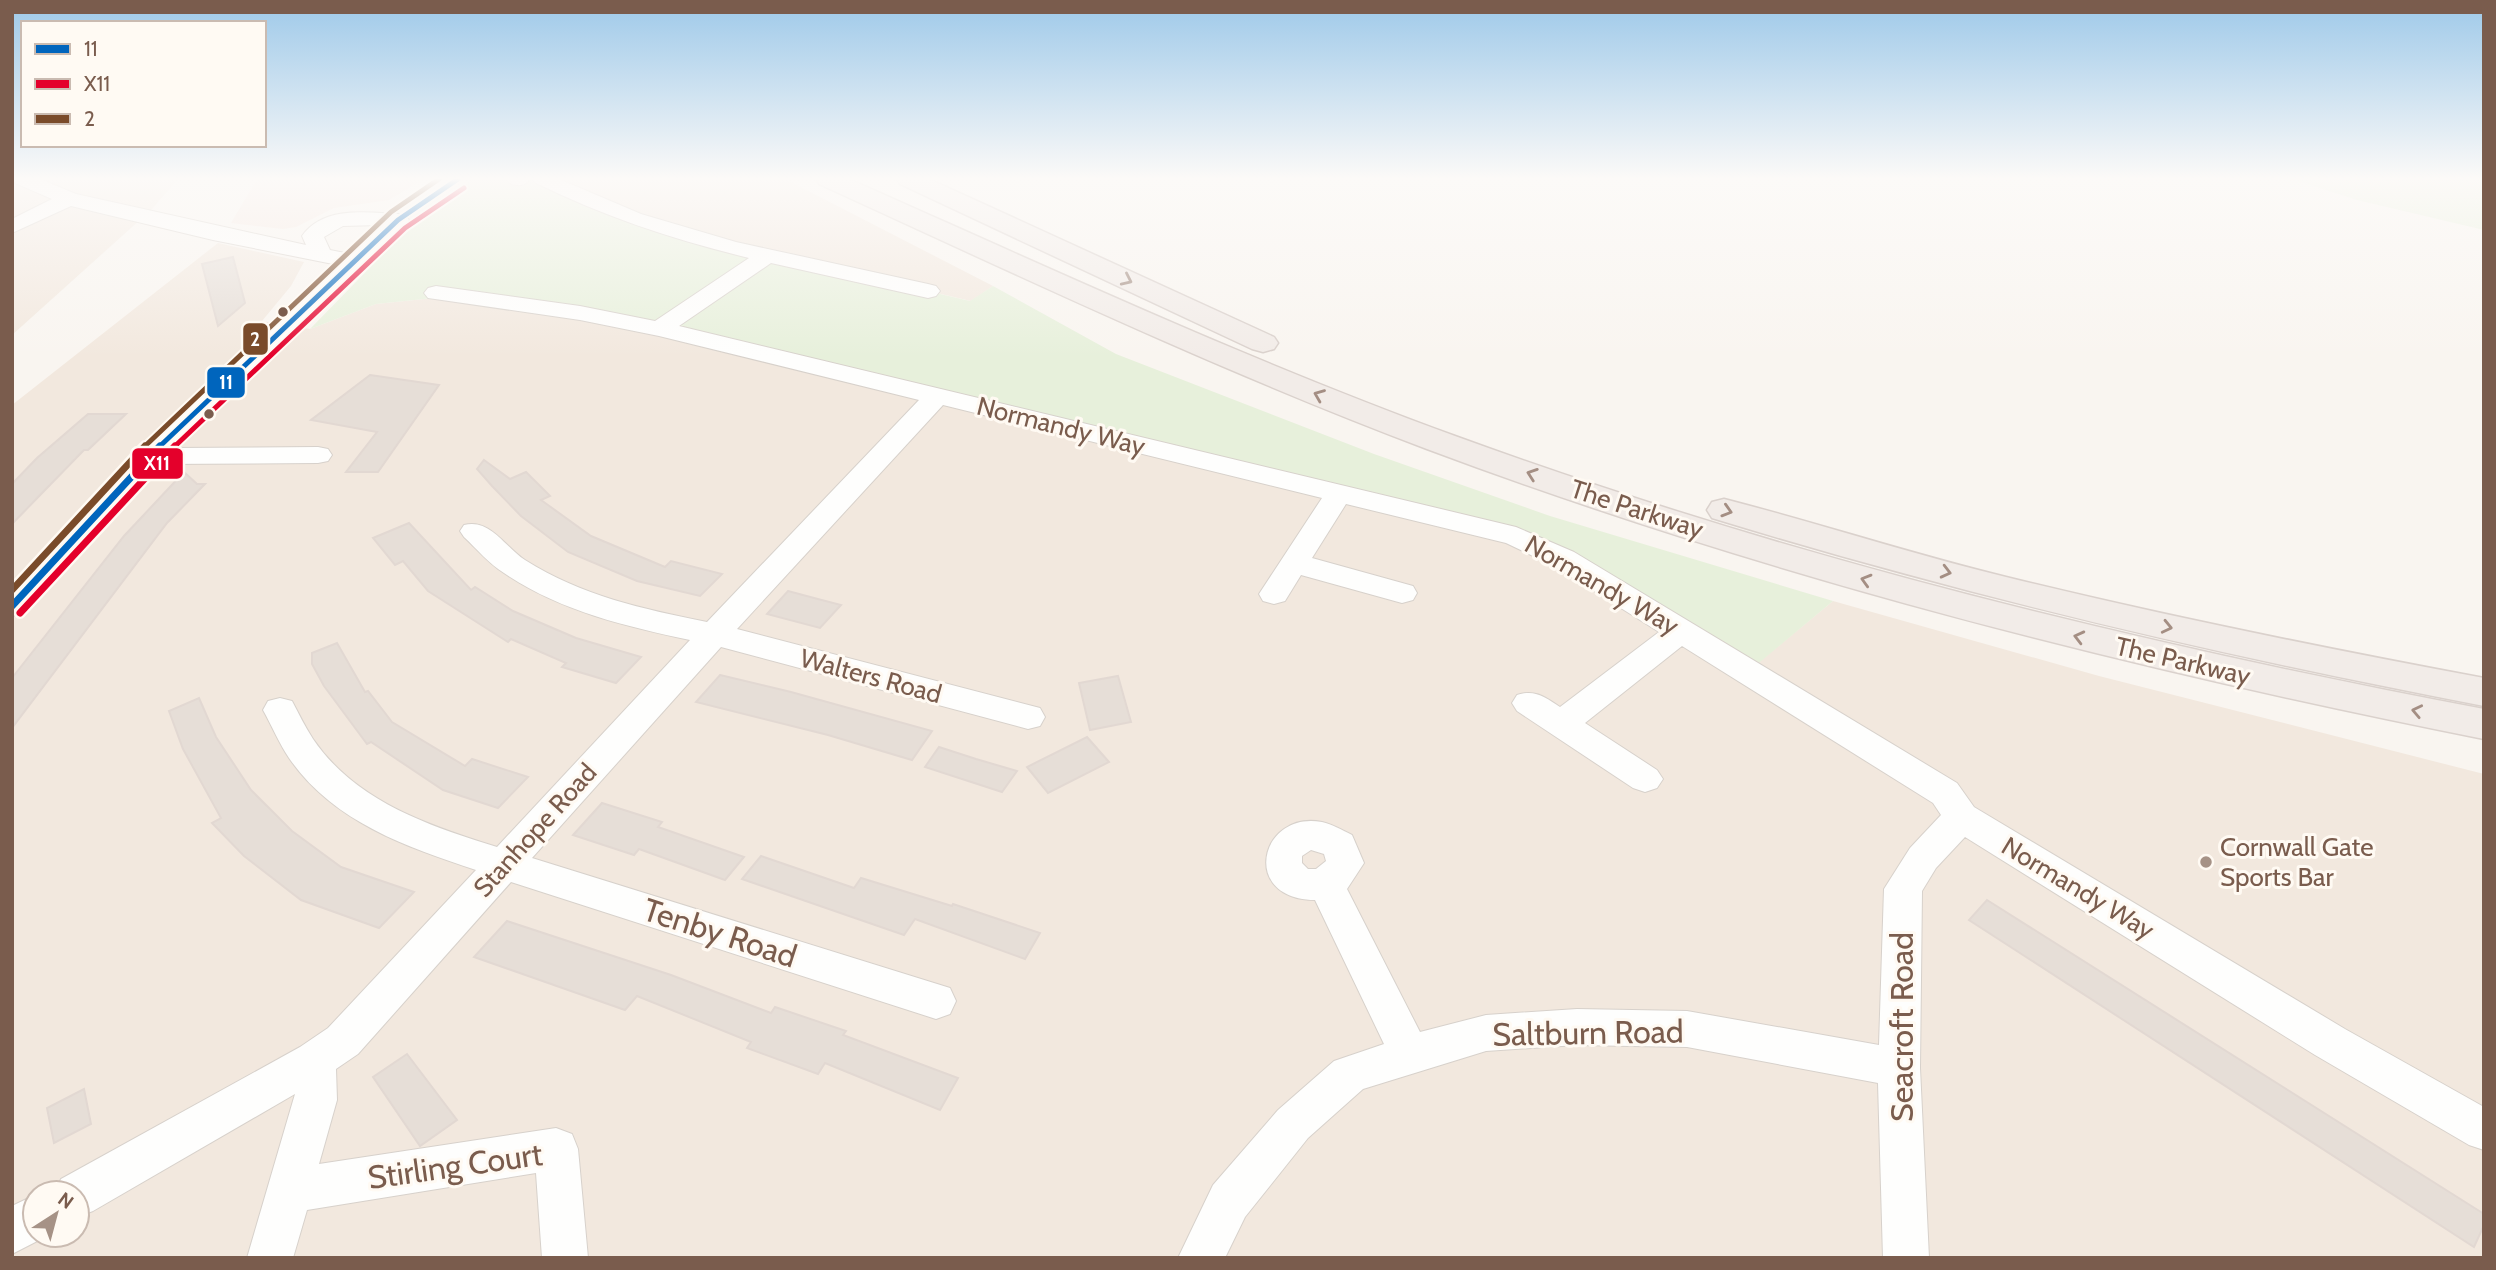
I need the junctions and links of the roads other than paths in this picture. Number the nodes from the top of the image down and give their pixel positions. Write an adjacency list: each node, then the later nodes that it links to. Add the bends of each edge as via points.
1 (242, 238): 7 (street)
2 (322, 238): 7 (street)
3 (378, 238): 9 (street)
4 (708, 238): 8 (street)
5 (961, 238): 29 (highway, The Parkway, one-way to 5, via 2217,670 1931,599 1628,506 1361,412)
6 (1036, 238): 24 (highway, The Parkway, one-way to 24, via 1246,336 1449,419 1569,461 1890,558 2063,602 2231,642)
7 (318, 243): 9 (street)
8 (770, 254): 10 (street); 12 (street)
9 (353, 261): 15 (street)
10 (928, 291)
11 (436, 293): 12 (street, Normandy Way)
12 (659, 329): 13 (street, Normandy Way)
13 (937, 396): 16 (street, Normandy Way); 23 (street, Stanhope Road)
14 (318, 455): 15 (street)
15 (150, 456): 21 (street)
16 (1339, 493): 18 (street); 22 (street, Normandy Way, via 1516,536 1564,559)
17 (474, 531): 23 (street, Walters Road, via 512,565 559,593 631,617)
18 (1293, 563): 19 (street); 20 (street)
19 (1402, 593)
20 (1274, 594)
21 (12, 606)
22 (1681, 631): 28 (street); 31 (street, Normandy Way, via 1945,793)
23 (714, 634): 27 (street, Walters Road); 32 (street, Stanhope Road)
24 (2484, 692)
25 (1529, 703): 28 (street)
26 (280, 710): 32 (street, Tenby Road, via 302,750 346,797 418,837)
27 (1028, 718)
28 (1560, 724): 30 (street)
29 (2484, 724)
30 (1645, 779)
31 (1961, 817): 37 (street, Seacroft Road, via 1923,858 1903,889); 38 (street, Normandy Way, via 2330,1042)
32 (503, 864): 34 (street, Tenby Road); 36 (street, Stanhope Road, via 343,1041)
33 (1326, 884): 35 (street)
34 (936, 1001)
35 (1410, 1054): 37 (street, Saltburn Road, via 1486,1033 1577,1027 1687,1029); 43 (street, Saltburn Road, via 1349,1075 1293,1124 1229,1201)
36 (315, 1060): 39 (street, Stanhope Road); 40 (street, via 316,1101)
37 (1899, 1068): 44 (street, Seacroft Road)
38 (2484, 1130)
39 (91, 1187)
40 (290, 1191): 41 (street); 42 (street, Stirling Court, via 556,1149)
41 (270, 1258)
42 (565, 1258)
43 (1201, 1258)
44 (1906, 1258)

